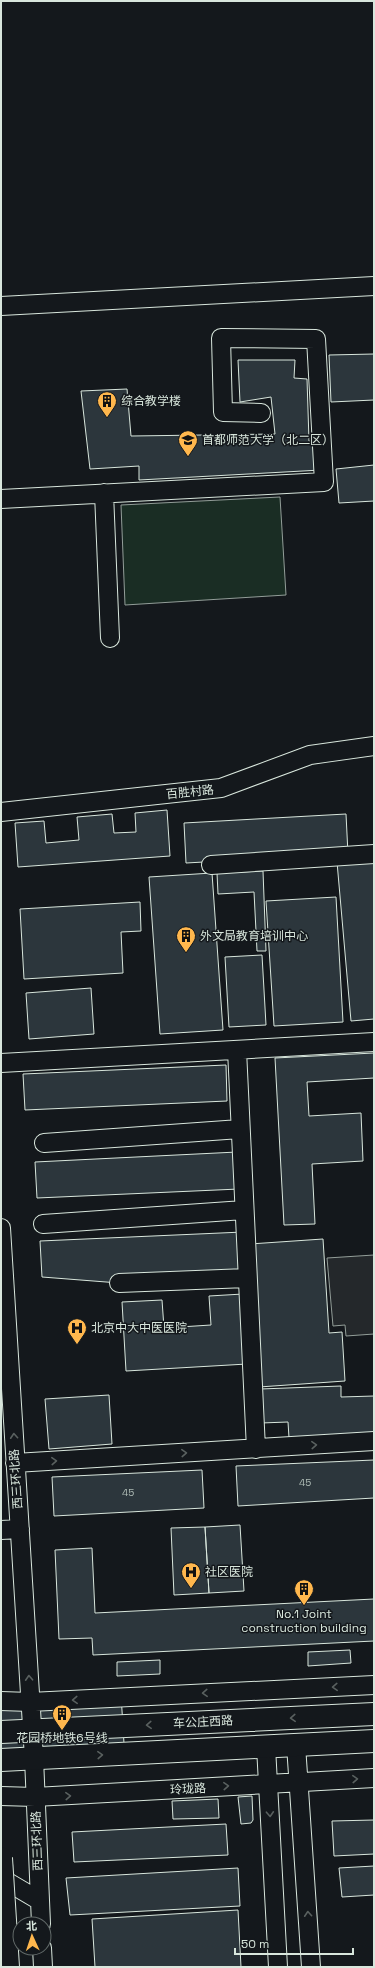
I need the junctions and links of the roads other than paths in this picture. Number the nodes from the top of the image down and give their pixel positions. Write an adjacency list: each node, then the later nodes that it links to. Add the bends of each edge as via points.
1 (374, 286): 2 (street)
2 (1, 306)
3 (261, 413): 4 (street, via 223,412 221,338 316,339 324,482)
4 (104, 493): 5 (street); 6 (street)
5 (1, 499)
6 (110, 638)
7 (374, 746): 8 (street, 百胜村路, via 310,755 221,788)
8 (1, 812)
9 (374, 854): 10 (street)
10 (211, 865)
11 (374, 1042): 12 (street)
12 (237, 1050): 13 (street); 14 (street)
13 (1, 1063)
14 (240, 1129): 15 (street); 16 (street)
15 (44, 1143)
16 (244, 1210): 17 (street); 19 (street)
17 (43, 1224)
18 (1, 1228): 23 (street, 西三环北路, one-way to 18)
19 (247, 1278): 20 (street); 22 (street)
20 (119, 1283)
21 (374, 1441): 22 (street, one-way to 21)
22 (256, 1448): 23 (street, one-way to 22)
23 (16, 1463): 24 (street, 西三环北路)
24 (20, 1529): 25 (street); 28 (street, 西三环北路, one-way to 24)
25 (1, 1530)
26 (374, 1684): 28 (street, one-way to 28)
27 (1, 1701): 28 (street)
28 (30, 1702): 30 (street, 西三环北路)
29 (374, 1714): 30 (main road, 车公庄西路, one-way to 30)
30 (32, 1731): 31 (main road, 车公庄西路); 35 (street, 西三环北路)
31 (1, 1732)
32 (374, 1741): 33 (main road)
33 (296, 1745): 34 (main road); 38 (street)
34 (266, 1747): 35 (main road, one-way to 34); 39 (street)
35 (34, 1758): 36 (main road); 41 (street, 西三环北路)
36 (1, 1760)
37 (374, 1778): 38 (street, 玲珑路, one-way to 37)
38 (298, 1782): 39 (street, 玲珑路); 52 (street, one-way to 38)
39 (268, 1784): 41 (street, 玲珑路, one-way to 39); 51 (street, one-way to 51)
40 (1, 1796): 41 (street, 玲珑路)
41 (35, 1797): 44 (street, 西三环北路)
42 (1, 1858): 49 (main road, bridge)
43 (1, 1878): 44 (street)
44 (40, 1901): 45 (street, 西三环北路)
45 (40, 1916)
46 (12, 1933): 47 (street)
47 (1, 1934)
48 (42, 1956): 50 (street)
49 (8, 1967)
50 (43, 1967)
51 (278, 1967)
52 (311, 1967)

